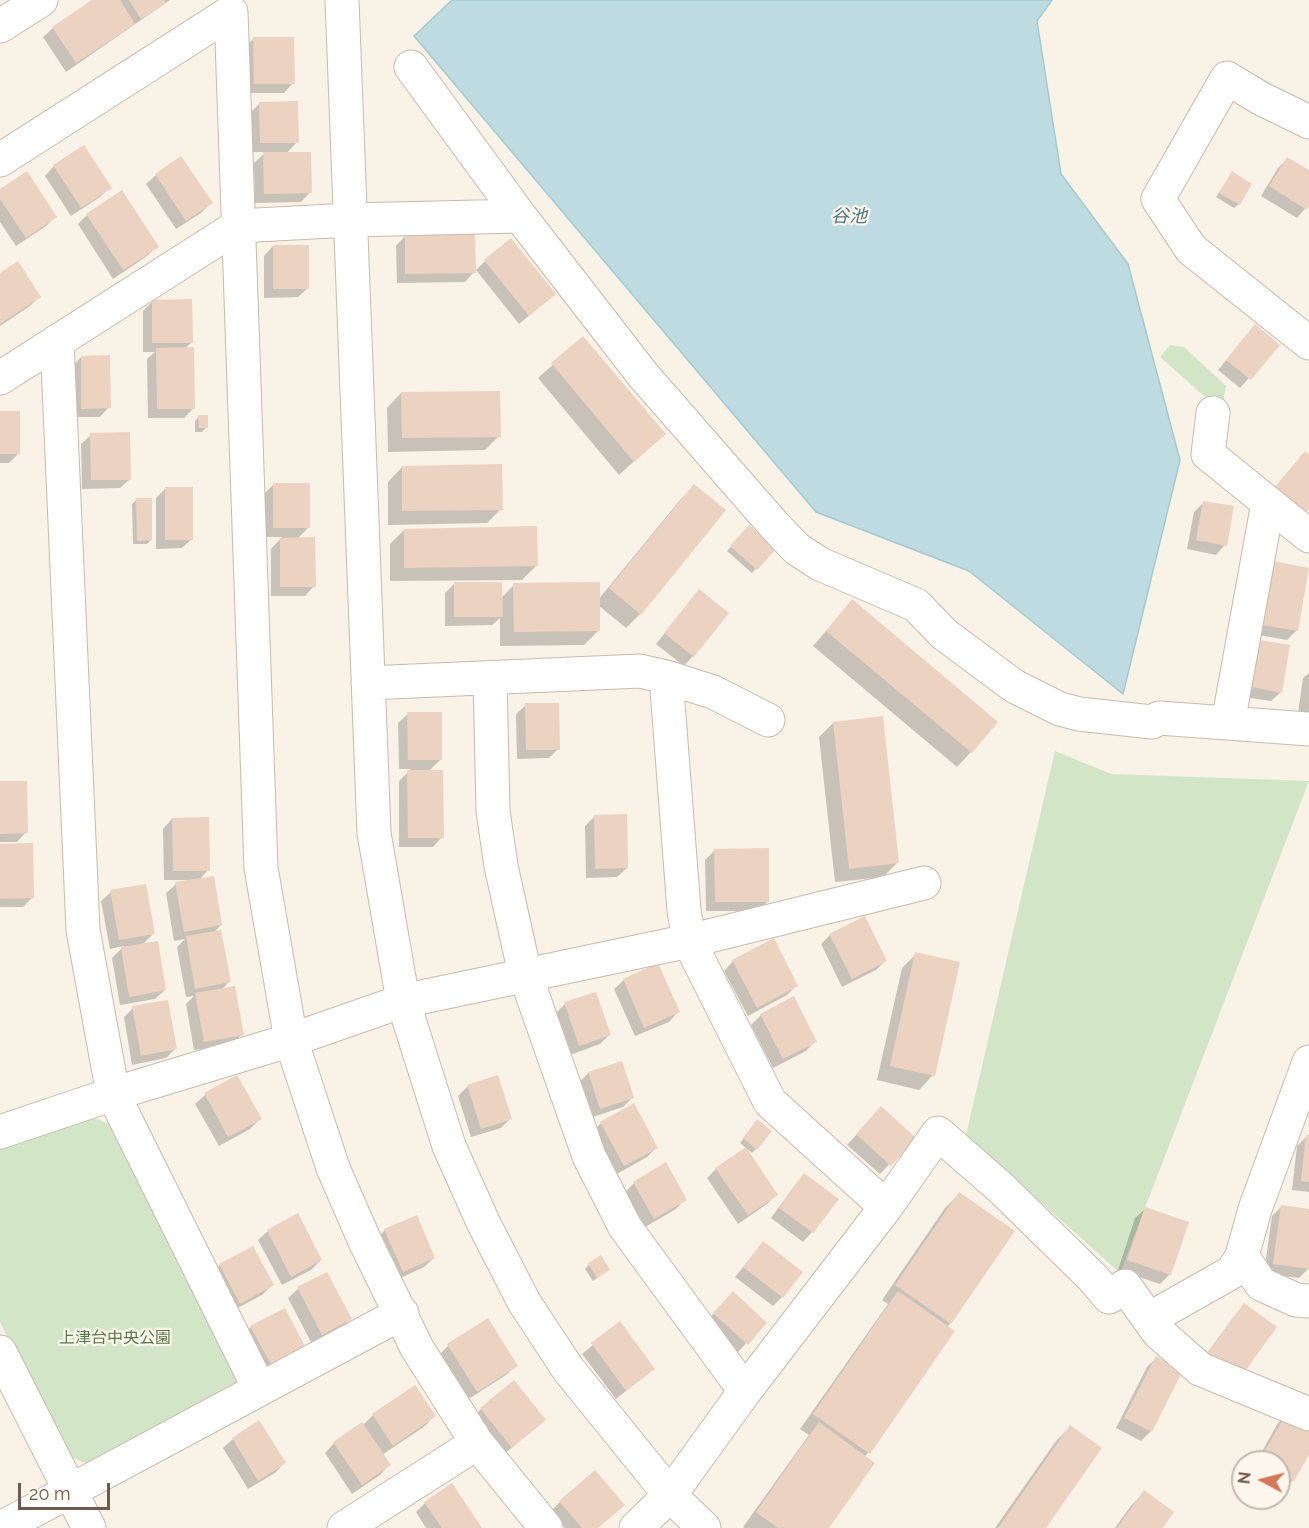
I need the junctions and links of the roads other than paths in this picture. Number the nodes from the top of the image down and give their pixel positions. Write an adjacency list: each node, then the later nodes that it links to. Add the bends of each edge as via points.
1 (40, 0): 3 (street)
2 (342, 0): 8 (street)
3 (0, 26)
4 (411, 67): 7 (street)
5 (1309, 122): 11 (street, via 1227,78 1158,199 1191,249)
6 (0, 160): 9 (street, via 231,12)
7 (520, 216): 8 (street); 20 (street, via 643,375 796,549 820,564 916,605 944,634 1014,686 1060,709 1152,722 1160,718)
8 (350, 220): 9 (street); 18 (street)
9 (238, 226): 10 (street); 26 (street, via 261,868)
10 (57, 341): 12 (street); 28 (street, via 83,930)
11 (1309, 344)
12 (0, 378)
13 (1213, 413): 14 (street, via 1208,454)
14 (1268, 503): 15 (street); 20 (street)
15 (1309, 536)
16 (666, 677): 17 (street, via 640,671); 19 (street, via 713,692); 23 (street)
17 (490, 678): 18 (street); 24 (street, via 493,811)
18 (368, 683): 25 (street, via 374,833)
19 (768, 720)
20 (1228, 723): 21 (street)
21 (1309, 729)
22 (924, 883): 23 (street)
23 (689, 941): 24 (street); 31 (street, via 770,1102)
24 (525, 974): 25 (street); 38 (street, via 589,1156 626,1227)
25 (403, 1001): 26 (street); 42 (street, via 449,1146 524,1302 568,1369)
26 (291, 1040): 28 (street); 34 (street, via 333,1168)
27 (1309, 1062): 29 (street)
28 (113, 1094): 30 (street); 37 (street)
29 (1302, 1104): 32 (street, via 1255,1209)
30 (0, 1132)
31 (886, 1207): 35 (street, via 938,1133 1001,1188 1109,1297 1125,1286); 38 (street)
32 (1242, 1256): 33 (street, via 1261,1284 1296,1300); 35 (street, via 1232,1272)
33 (1309, 1301)
34 (402, 1313): 37 (street); 40 (street, via 417,1347)
35 (1149, 1319): 39 (street, via 1200,1369)
36 (0, 1352): 41 (street)
37 (259, 1388): 41 (street)
38 (746, 1391): 42 (street)
39 (1309, 1413)
40 (477, 1443): 45 (street); 46 (street)
41 (70, 1490): 43 (street); 44 (street)
42 (670, 1495): 47 (street); 48 (street)
43 (1, 1528)
44 (89, 1528)
45 (344, 1528)
46 (546, 1528)
47 (636, 1528)
48 (704, 1528)

